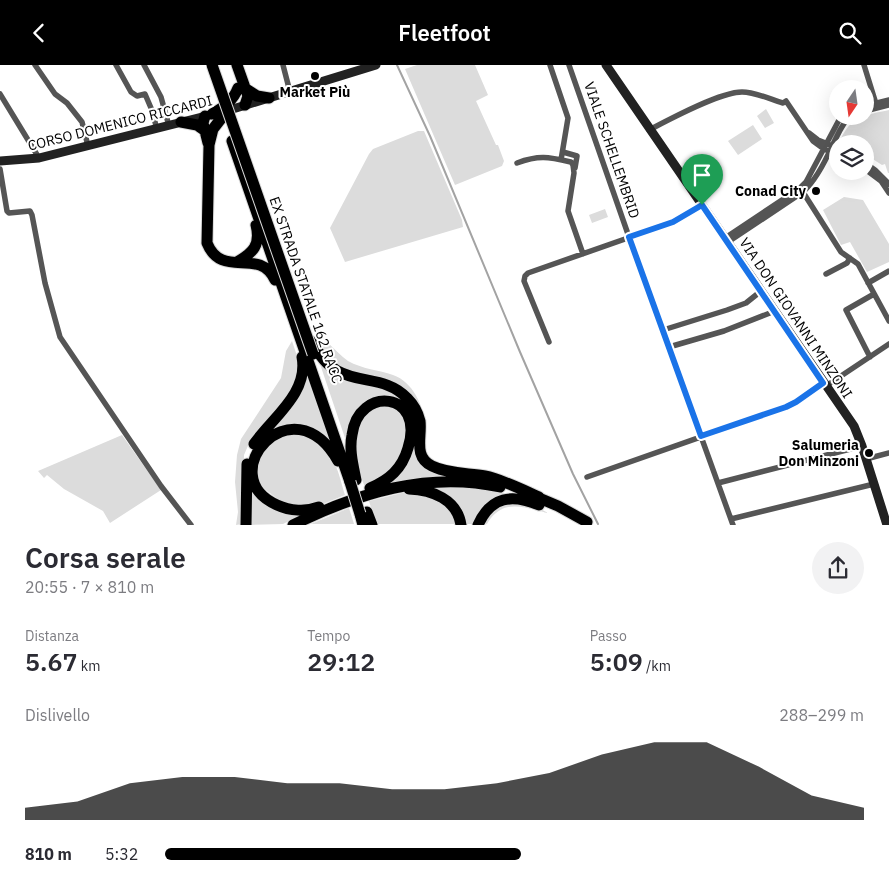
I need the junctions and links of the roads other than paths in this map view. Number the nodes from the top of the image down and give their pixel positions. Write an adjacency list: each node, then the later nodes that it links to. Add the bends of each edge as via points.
1 (35, 65): 31 (street, via 55,94 67,103 82,123)
2 (116, 65): 27 (street, via 130,92 137,96 144,94)
3 (144, 65): 26 (street, via 161,97)
4 (207, 65): 30 (highway, EX STRADA STATALE 162 RACC)
5 (212, 65): 64 (highway, EX STRADA STATALE 162 RACC, bridge)
6 (283, 65): 14 (street)
7 (376, 65): 14 (street, CORSO DOMENICO RICCARDI)
8 (550, 65): 34 (street, via 568,118)
9 (569, 65): 47 (street, VIALE SCHELLEMBRID)
10 (864, 65): 20 (street)
11 (608, 66): 29 (street, VIA DON GIOVANNI MINZONI)
12 (237, 67): 13 (highway)
13 (242, 88): 16 (highway); 18 (highway, via 248,96); 24 (highway)
14 (290, 92): 16 (street, CORSO DOMENICO RICCARDI)
15 (0, 93): 35 (street)
16 (269, 98): 18 (street, CORSO DOMENICO RICCARDI)
17 (889, 100): 20 (street)
18 (246, 105): 23 (street, CORSO DOMENICO RICCARDI)
19 (874, 105): 20 (street)
20 (877, 105): 21 (street); 22 (street)
21 (889, 105)
22 (874, 106)
23 (227, 111): 24 (street, CORSO DOMENICO RICCARDI); 28 (highway)
24 (209, 115): 25 (street, CORSO DOMENICO RICCARDI); 28 (highway, via 203,123)
25 (180, 122): 26 (street, CORSO DOMENICO RICCARDI); 28 (highway)
26 (169, 126): 27 (street, CORSO DOMENICO RICCARDI)
27 (157, 129): 31 (street, CORSO DOMENICO RICCARDI)
28 (208, 129): 51 (highway, via 207,243 219,259)
29 (649, 130): 32 (street, via 708,102 744,92 783,103 786,101 805,130); 46 (street, VIA DON GIOVANNI MINZONI)
30 (232, 141): 51 (highway, via 258,236 248,256); 59 (highway, EX STRADA STATALE 162 RACC)
31 (88, 146): 35 (street, CORSO DOMENICO RICCARDI)
32 (829, 146)
33 (829, 149): 44 (street, via 813,181)
34 (562, 152): 36 (street); 39 (street, via 576,156)
35 (39, 158): 37 (street, CORSO DOMENICO RICCARDI)
36 (561, 160): 38 (street, via 535,157); 39 (street)
37 (0, 161)
38 (517, 163)
39 (575, 168): 49 (street, via 568,211)
40 (0, 169): 83 (street, via 7,211 30,211 32,215 45,283 60,337)
41 (874, 169): 43 (street)
42 (874, 176): 45 (street)
43 (889, 184)
44 (802, 190): 48 (street); 50 (street, via 841,252)
45 (889, 193)
46 (702, 205): 47 (street, via 673,222); 48 (street, VIA DON GIOVANNI MINZONI)
47 (629, 237): 49 (street); 60 (street, VIALE SCHELLEMBRID)
48 (726, 240): 55 (street, VIA DON GIOVANNI MINZONI)
49 (583, 254): 61 (street, via 525,276 524,281)
50 (850, 258): 53 (street); 54 (street, via 858,264)
51 (235, 263): 59 (highway, via 253,262 267,268)
52 (889, 271): 54 (street)
53 (826, 274)
54 (868, 283): 56 (street)
55 (761, 291): 57 (street, VIA DON GIOVANNI MINZONI); 60 (street, via 746,303)
56 (874, 294): 58 (street); 65 (street, via 846,310)
57 (775, 311): 63 (street, via 704,338); 66 (street, VIA DON GIOVANNI MINZONI)
58 (889, 321)
59 (297, 329): 72 (highway, EX STRADA STATALE 162 RACC); 84 (highway, via 304,366 302,378 294,396 252,447 247,463)
60 (663, 330): 63 (street, VIALE SCHELLEMBRID)
61 (549, 342)
62 (889, 344): 65 (street)
63 (669, 347): 67 (street, VIALE SCHELLEMBRID)
64 (315, 353): 72 (highway, EX STRADA STATALE 162 RACC); 77 (highway, via 346,376 403,393 420,420 419,451 432,466 487,476)
65 (870, 357): 66 (street)
66 (825, 384): 67 (street, via 786,407); 68 (street, VIA DON GIOVANNI MINZONI, via 854,426)
67 (701, 436): 71 (street); 73 (street, VIALE SCHELLEMBRID)
68 (862, 446): 70 (street, VIA DON GIOVANNI MINZONI); 73 (street)
69 (889, 453): 70 (street)
70 (866, 459): 74 (street, VIA DON GIOVANNI MINZONI)
71 (587, 477)
72 (353, 481): 78 (highway, via 352,434 360,413 382,401 400,406 407,412 412,430 405,458 382,483); 78 (highway, via 328,447 312,434 302,431 291,429 270,436 256,454 255,483 270,502 292,510 304,510); 80 (highway, EX STRADA STATALE 162 RACC, bridge)
73 (718, 483): 81 (street, VIALE SCHELLEMBRID)
74 (874, 484): 81 (street); 90 (street, VIA DON GIOVANNI MINZONI)
75 (520, 492): 76 (highway, via 490,485 444,481 413,483); 77 (highway); 79 (highway)
76 (368, 494): 78 (highway); 88 (highway, via 408,489 432,492 447,500 457,512)
77 (539, 497): 82 (highway)
78 (346, 502): 85 (highway); 86 (highway)
79 (559, 513): 82 (highway); 89 (highway, via 528,501 507,499 490,507)
80 (363, 519): 87 (highway, EX STRADA STATALE 162 RACC)
81 (731, 523)
82 (586, 524)
83 (191, 525)
84 (246, 525)
85 (293, 525)
86 (306, 525)
87 (371, 525)
88 (461, 525)
89 (478, 525)
90 (888, 525)

